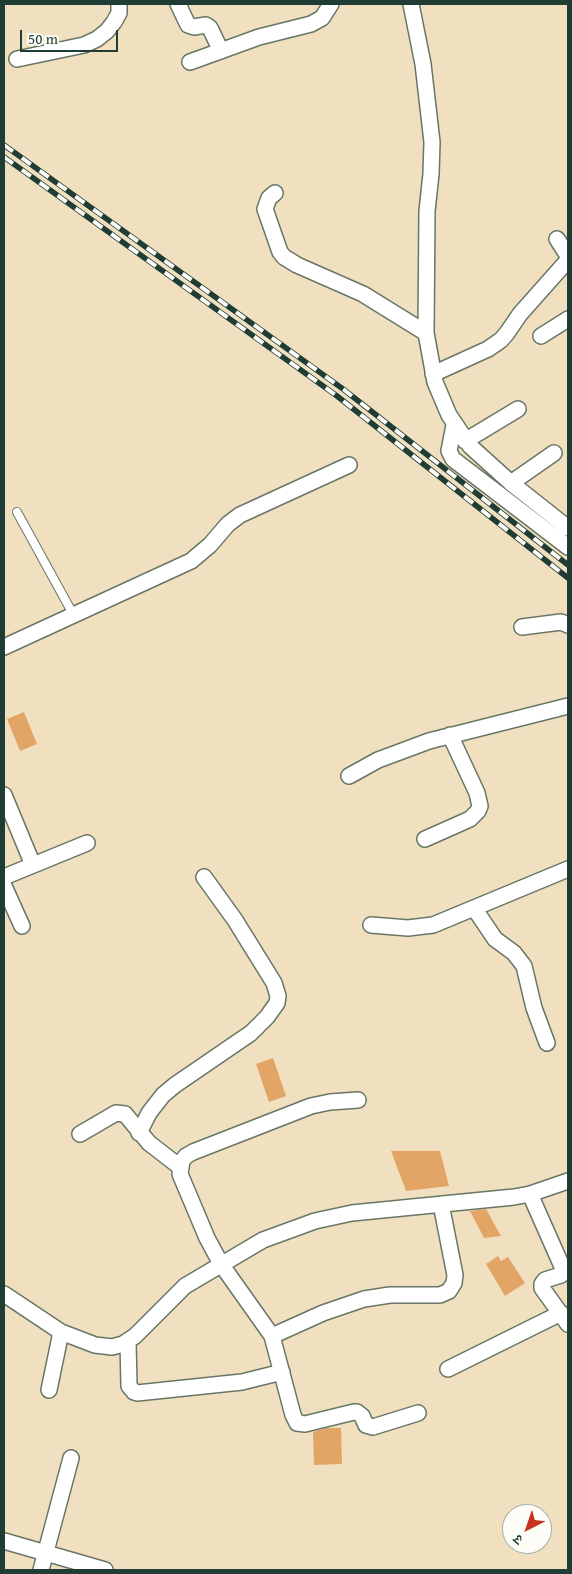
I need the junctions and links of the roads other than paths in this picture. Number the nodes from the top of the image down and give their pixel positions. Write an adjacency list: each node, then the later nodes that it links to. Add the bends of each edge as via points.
1 (120, 4): 6 (street, via 114,22 97,39 84,45)
2 (178, 4): 5 (street, via 188,25 210,28)
3 (331, 4): 5 (street, via 317,22)
4 (411, 4): 13 (street, via 423,64 432,142 427,211)
5 (222, 51): 7 (street)
6 (18, 59)
7 (190, 62)
8 (275, 193): 13 (street, via 266,209 284,257 363,294)
9 (557, 239): 10 (street)
10 (568, 256)
11 (568, 260): 15 (street, via 501,340)
12 (568, 319): 14 (street)
13 (426, 333): 15 (street)
14 (541, 336)
15 (433, 374): 17 (street)
16 (518, 409): 18 (street)
17 (454, 425): 18 (street); 24 (street, via 449,451 453,459)
18 (465, 441): 21 (street)
19 (554, 453): 21 (street)
20 (349, 465): 25 (street, via 240,515 191,561)
21 (511, 483): 23 (street)
22 (17, 512): 25 (lane)
23 (568, 528)
24 (568, 547)
25 (73, 614): 28 (street)
26 (568, 625): 27 (street, via 561,622)
27 (522, 626)
28 (4, 647)
29 (568, 706): 30 (street)
30 (450, 735): 31 (street, via 378,760); 33 (street, via 480,806 470,818)
31 (349, 776)
32 (4, 795): 35 (street)
33 (425, 839)
34 (87, 842): 35 (street)
35 (33, 865): 37 (street)
36 (568, 869): 40 (street)
37 (4, 877)
38 (204, 877): 45 (street, via 274,983 277,1003 251,1033 163,1095)
39 (4, 886): 42 (street)
40 (474, 908): 41 (street, via 420,928); 43 (street, via 495,939 514,953 524,966)
41 (371, 925)
42 (22, 926)
43 (547, 1043)
44 (358, 1100): 47 (street, via 330,1102 303,1110 193,1152 186,1156)
45 (139, 1132): 46 (street, via 125,1114 116,1113); 47 (street)
46 (80, 1134)
47 (180, 1167): 51 (street, via 207,1238)
48 (568, 1182): 49 (street)
49 (530, 1194): 50 (street); 53 (street, via 564,1271 545,1280 542,1286)
50 (441, 1204): 51 (street, via 322,1219 263,1240); 55 (street, via 455,1274 449,1291 440,1295 390,1295 364,1299 323,1312)
51 (221, 1264): 55 (street); 56 (street, via 185,1286)
52 (4, 1294): 54 (street)
53 (564, 1318): 57 (street)
54 (61, 1332): 56 (street, via 96,1345 112,1347); 59 (street)
55 (272, 1336): 58 (street)
56 (128, 1341): 58 (street, via 129,1386 137,1393 242,1382)
57 (448, 1369)
58 (282, 1372): 60 (street, via 295,1420 300,1424 357,1412 366,1425 373,1427)
59 (49, 1390)
60 (418, 1413)
61 (71, 1458): 63 (street)
62 (4, 1541): 63 (street)
63 (47, 1553): 64 (street); 65 (street)
64 (41, 1570)
65 (105, 1570)

